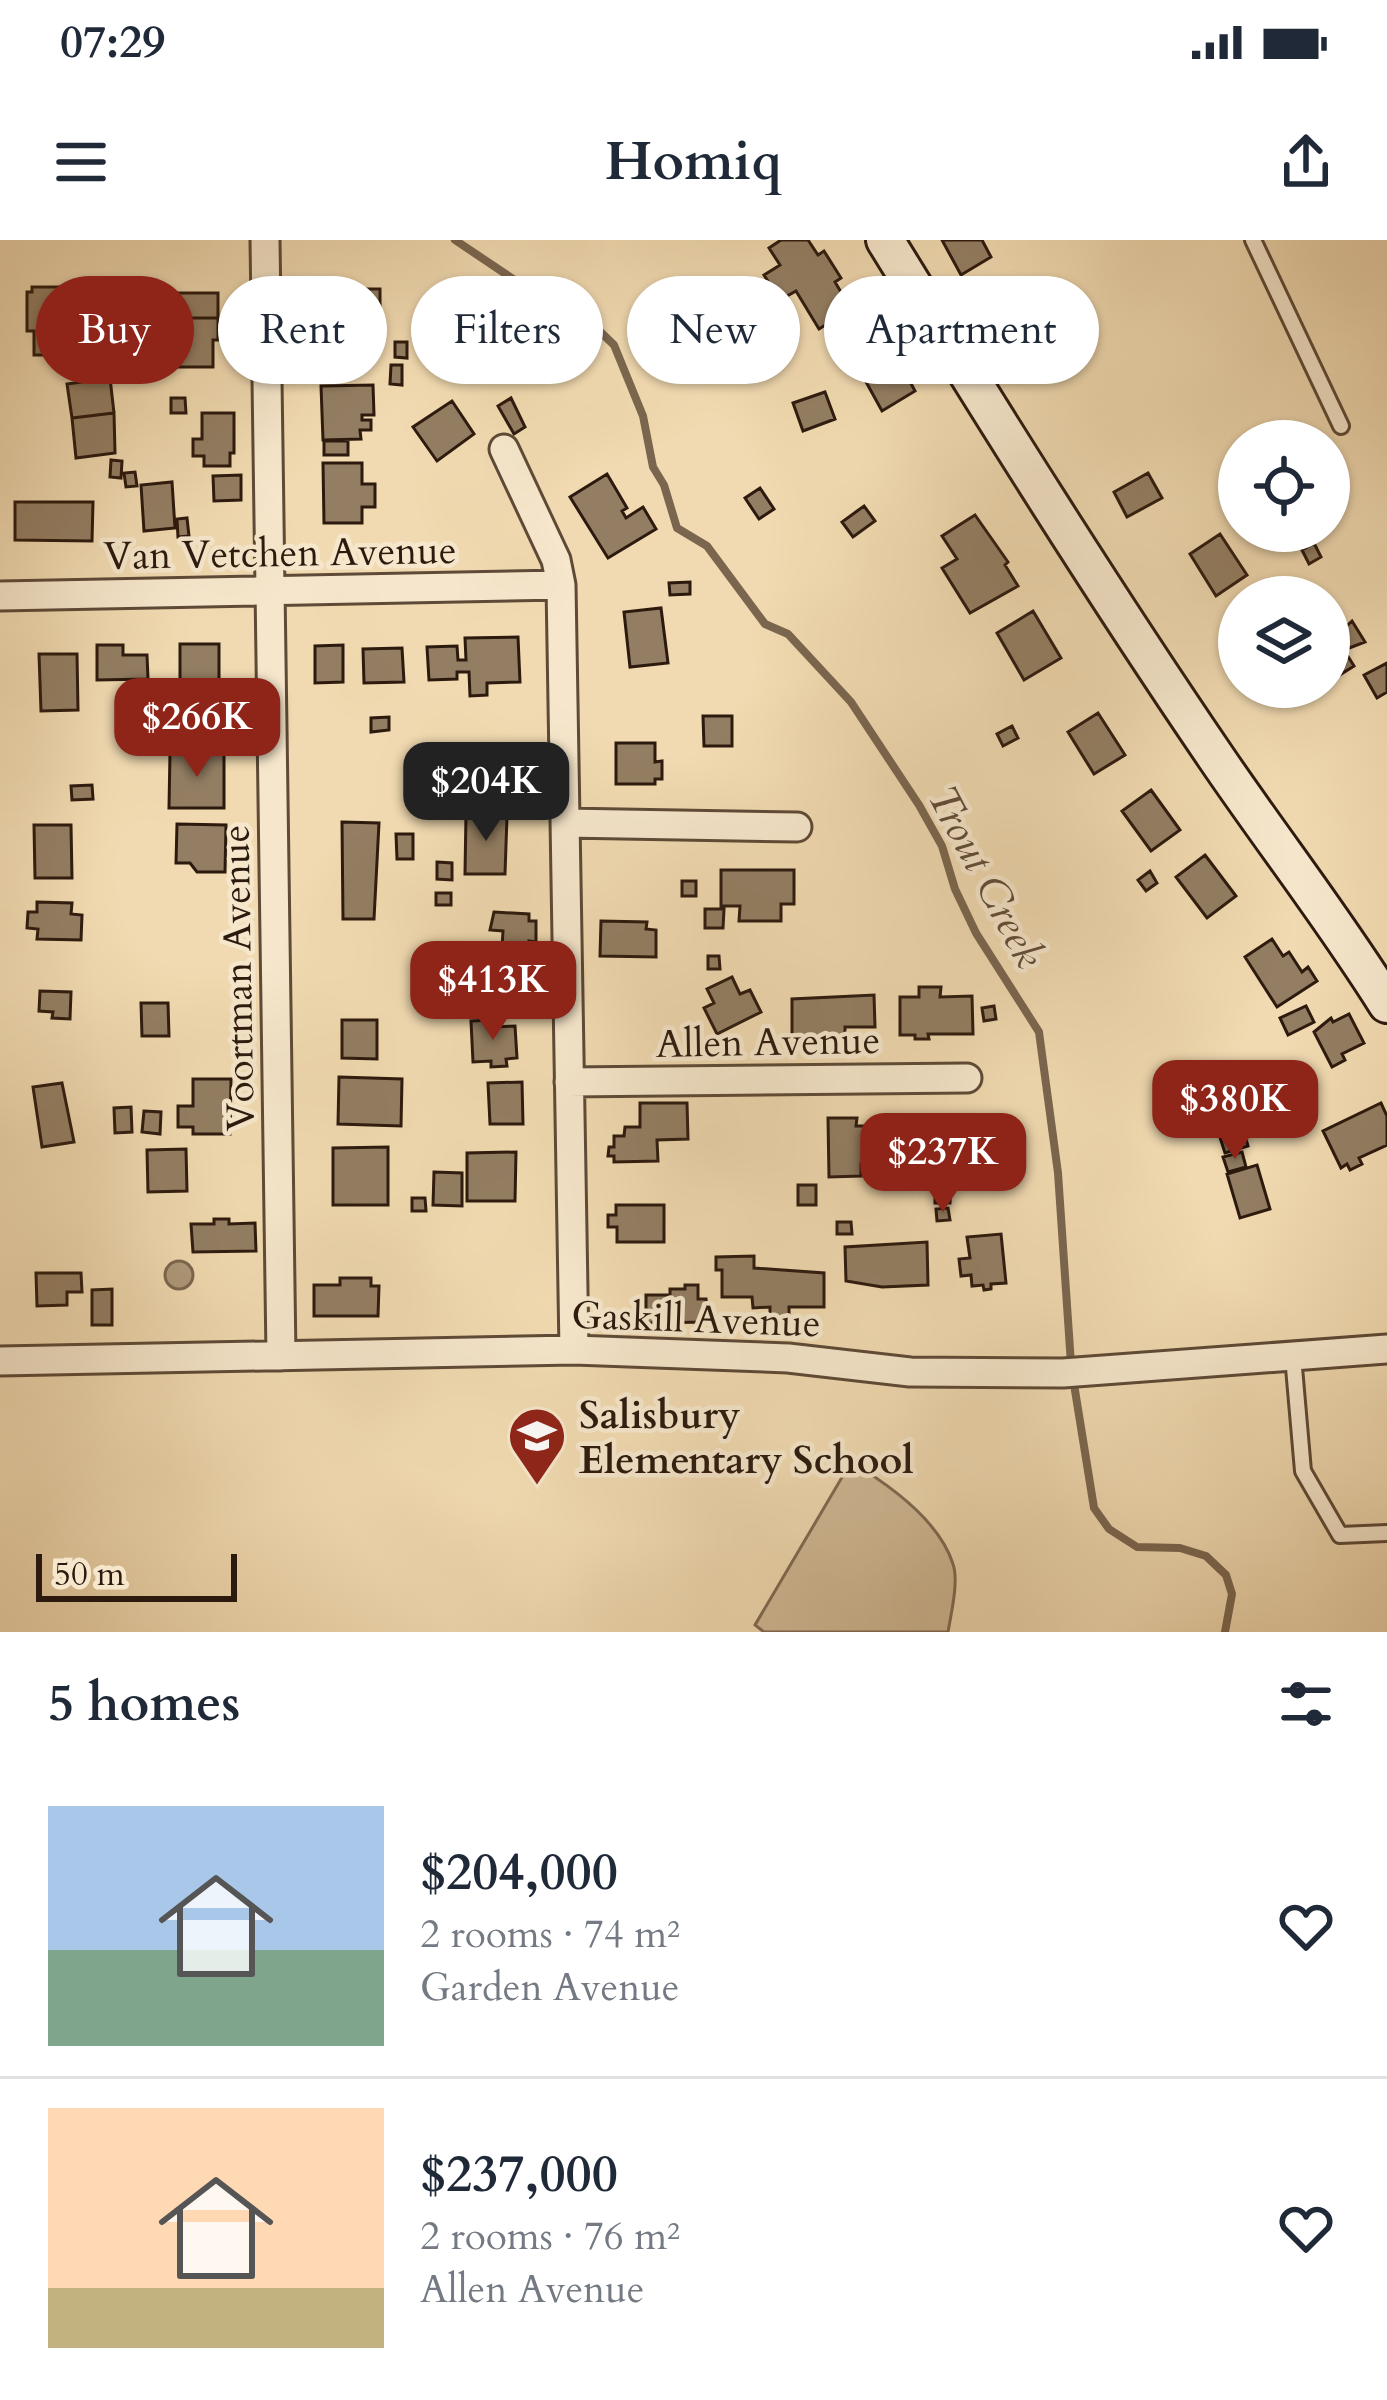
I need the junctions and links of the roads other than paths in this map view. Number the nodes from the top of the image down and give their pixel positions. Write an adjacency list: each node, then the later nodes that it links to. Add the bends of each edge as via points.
1 (265, 240): 7 (street, Voortman Avenue)
2 (885, 240): 11 (main road, via 1112,602)
3 (1253, 240): 4 (lane)
4 (1338, 420)
5 (504, 449): 6 (street)
6 (561, 585): 7 (street, Van Vetchen Avenue); 9 (street)
7 (270, 591): 8 (street, Van Vetchen Avenue); 16 (street, Voortman Avenue)
8 (0, 596)
9 (565, 823): 10 (street); 13 (street)
10 (797, 827)
11 (1387, 1004)
12 (968, 1078): 13 (street, Allen Avenue)
13 (569, 1082): 15 (street)
14 (1387, 1349): 17 (street, Gaskill Avenue)
15 (574, 1350): 16 (street, Gaskill Avenue); 17 (street, Gaskill Avenue, via 910,1372 1075,1372)
16 (281, 1356): 18 (street, Gaskill Avenue)
17 (1293, 1356): 19 (lane, via 1303,1471 1340,1535)
18 (0, 1361)
19 (1387, 1533)

